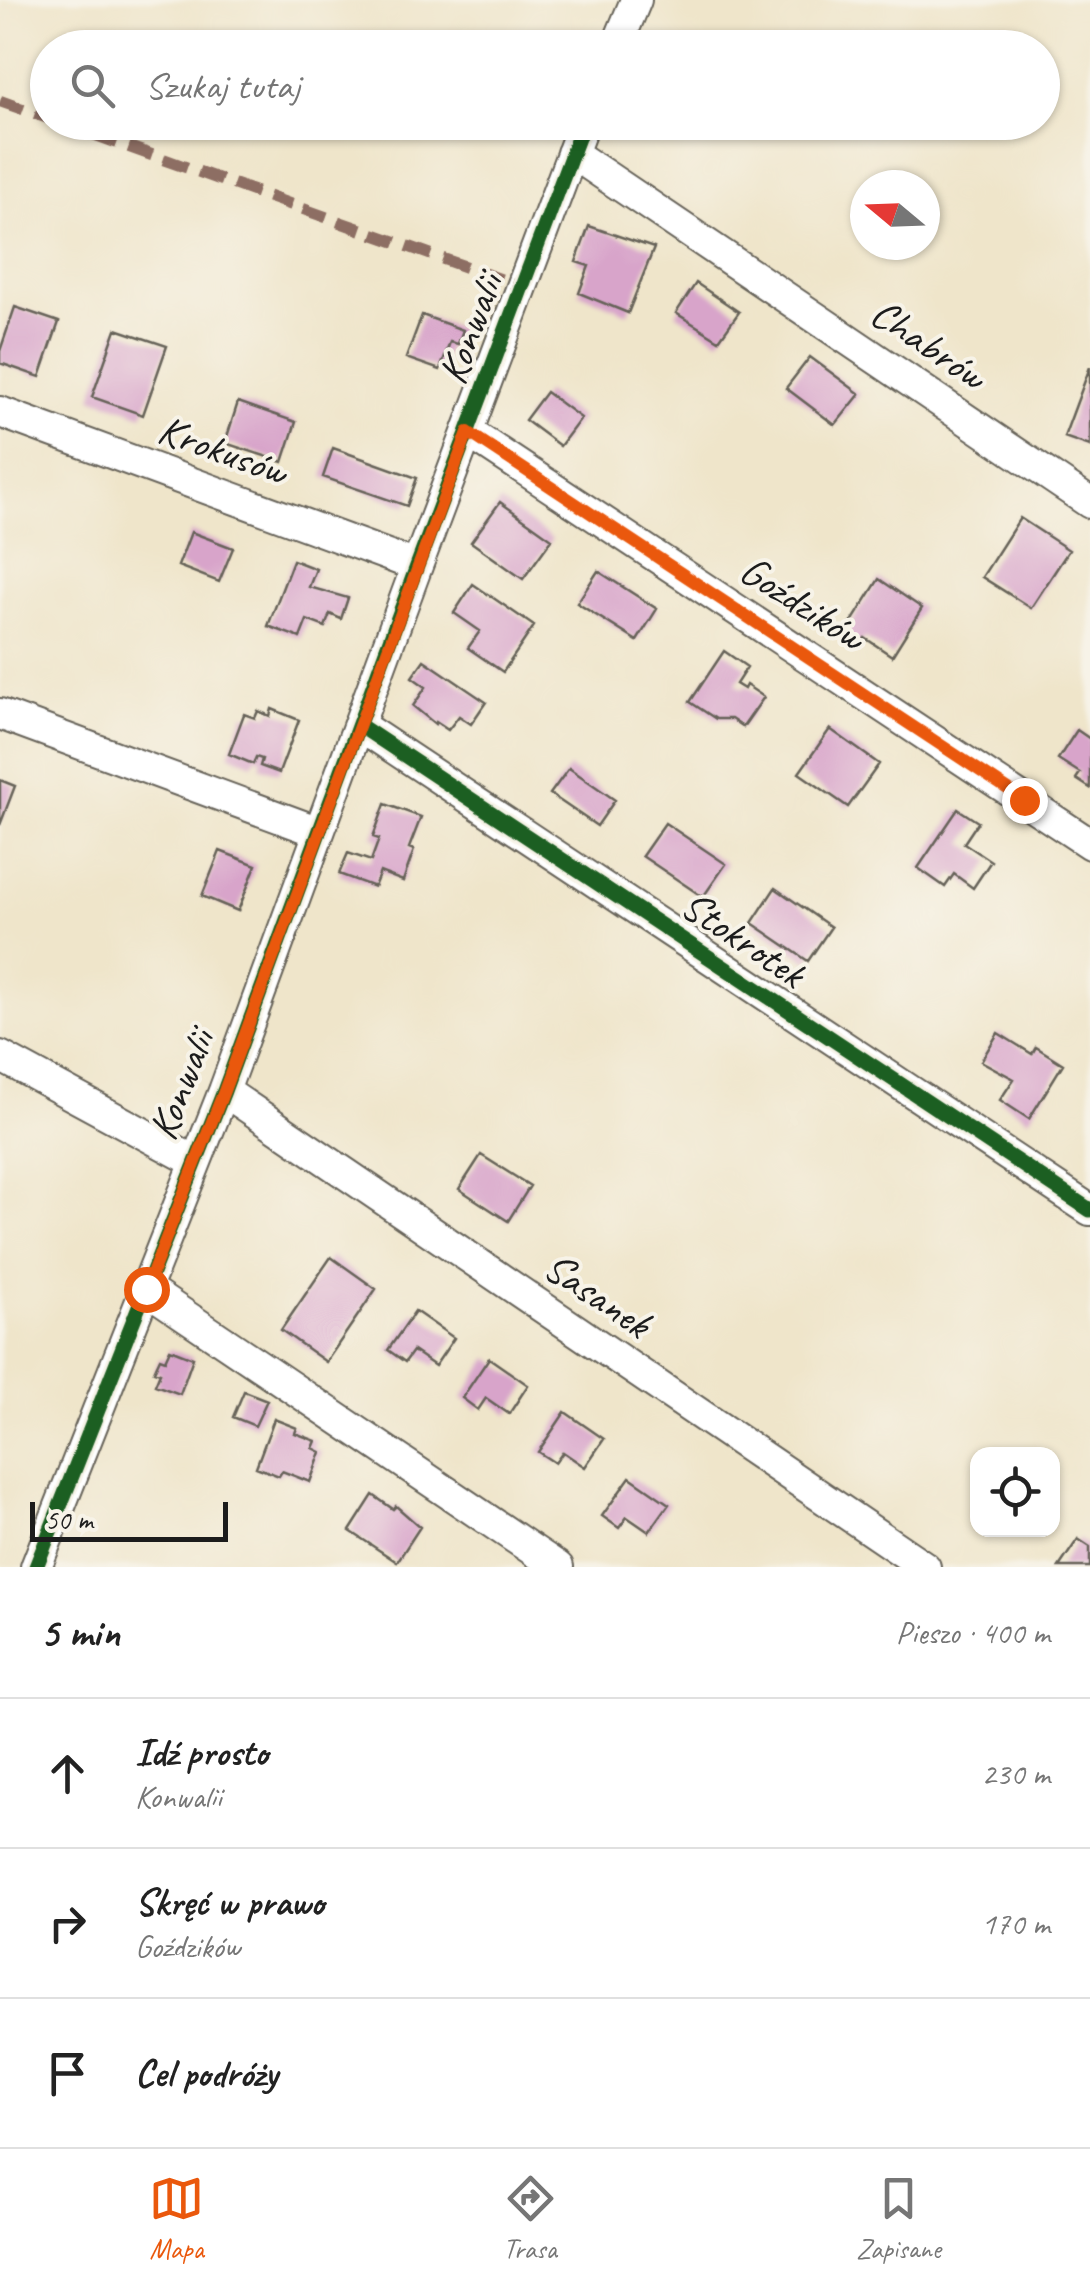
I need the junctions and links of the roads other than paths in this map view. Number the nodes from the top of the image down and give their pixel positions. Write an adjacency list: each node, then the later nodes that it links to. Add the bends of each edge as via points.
1 (636, 0): 2 (street)
2 (624, 30)
3 (577, 140): 4 (street, Konwalii)
4 (572, 152): 6 (street, Konwalii); 7 (street, Chabrów)
5 (0, 412): 8 (street, Krokusów)
6 (468, 432): 8 (street, Konwalii); 12 (street, Goździków)
7 (1090, 503)
8 (417, 566): 10 (street, Konwalii)
9 (0, 714): 11 (street)
10 (359, 725): 11 (street, Konwalii); 16 (street, Stokrotek)
11 (319, 832): 14 (street, Konwalii)
12 (1090, 844)
13 (0, 1056): 15 (street)
14 (224, 1091): 15 (street, Konwalii); 20 (street, Sasanek)
15 (196, 1162): 17 (street, Konwalii)
16 (1090, 1210)
17 (146, 1289): 18 (street, Konwalii); 19 (street)
18 (36, 1567)
19 (558, 1567)
20 (925, 1567)

